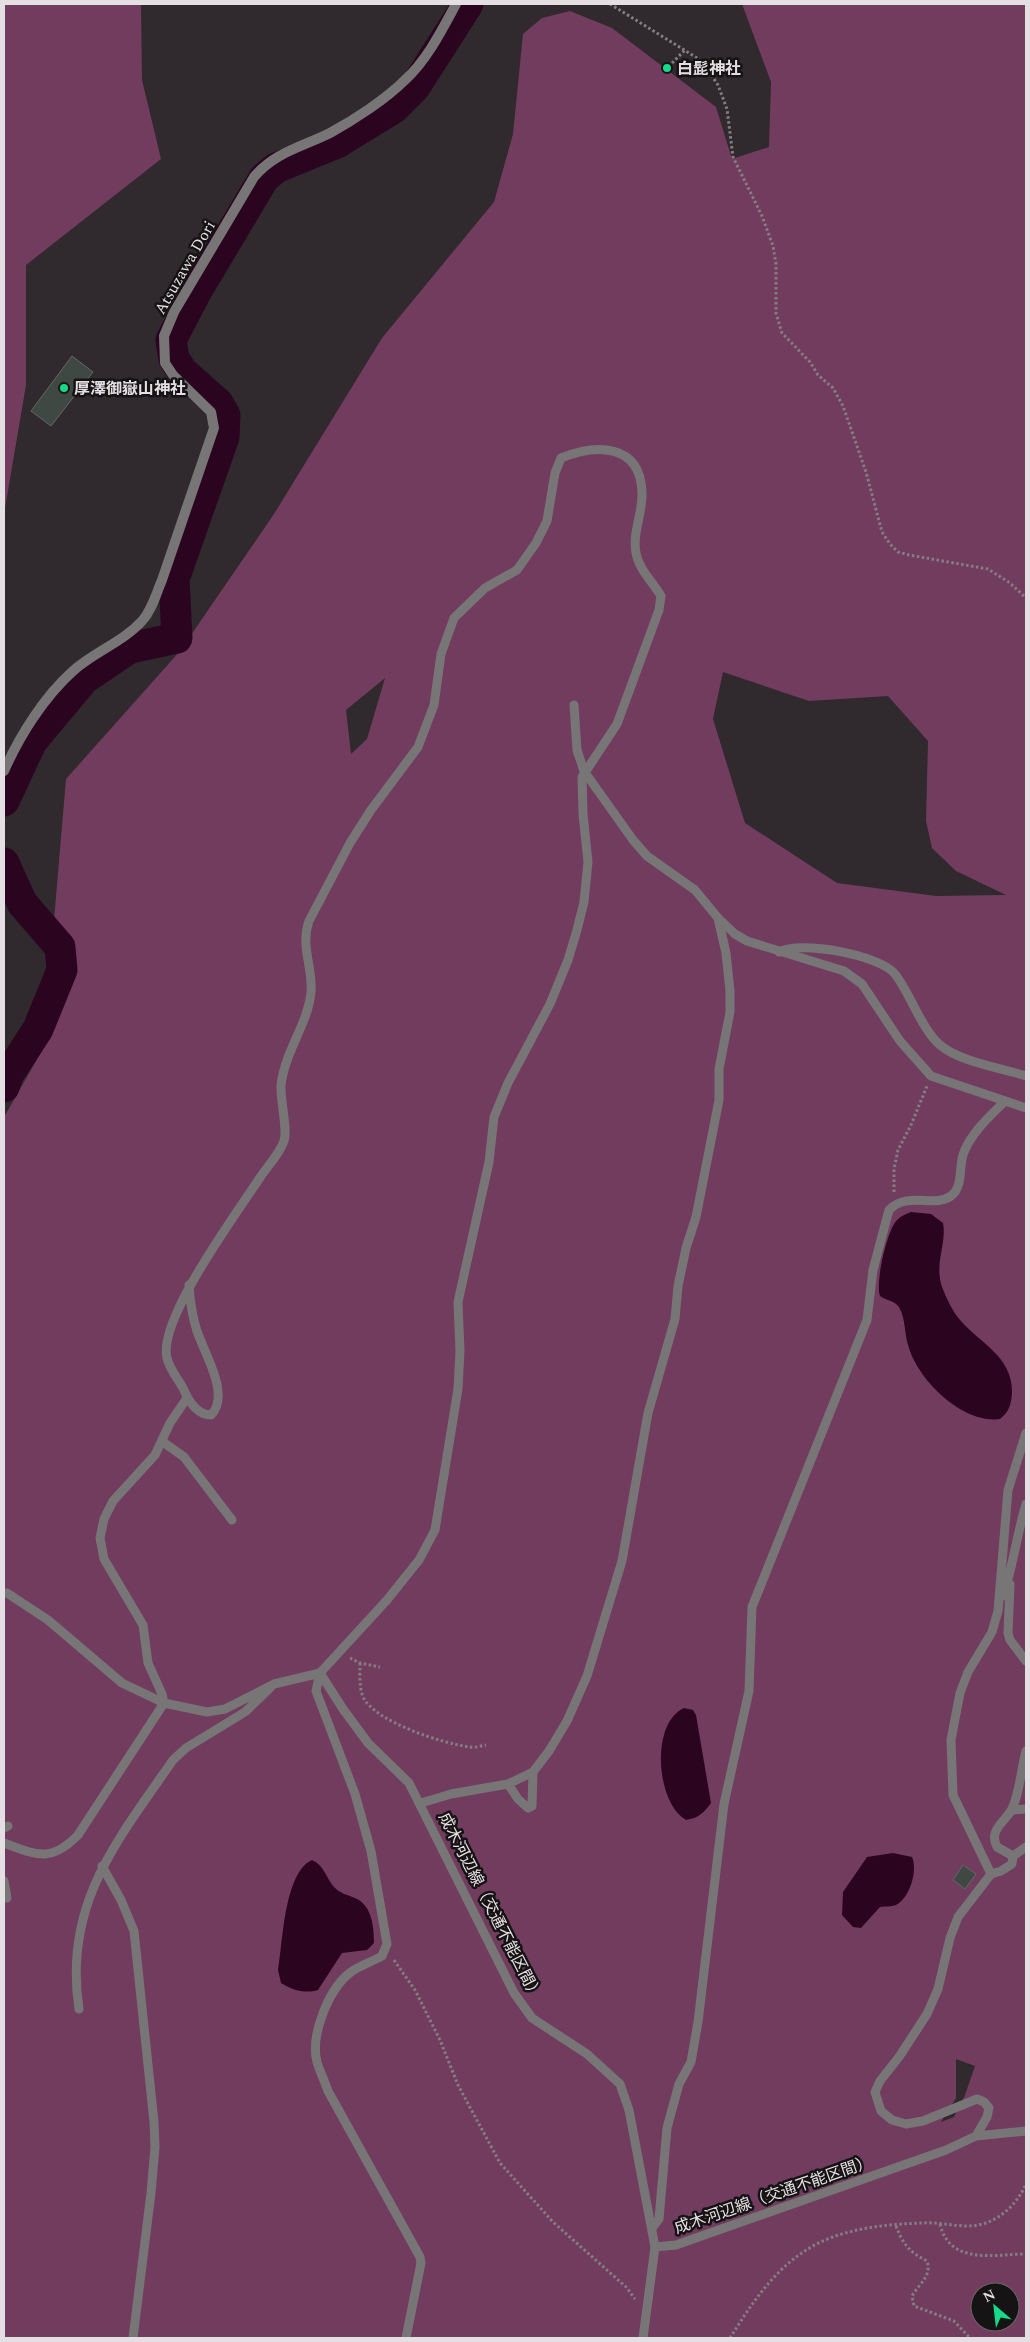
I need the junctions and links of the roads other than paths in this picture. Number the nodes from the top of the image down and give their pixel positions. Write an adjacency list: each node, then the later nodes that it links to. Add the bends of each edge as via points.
1 (456, 4): 3 (street, Atsuzawa Dori, via 424,58 393,91 329,134 286,151 262,167 174,312 164,336 165,363 211,412 214,428 156,595 142,621 67,677 23,734)
2 (574, 705): 4 (lane, via 577,750)
3 (4, 771)
4 (584, 771): 5 (lane, via 647,856 695,890); 10 (lane, via 617,724 655,624 661,596 636,554 642,493 636,471 624,456 606,448 578,451 561,458 554,472 547,521 536,544 518,570 485,588 454,618 441,654 434,705 418,747 355,834 305,934 311,991 281,1085 284,1141); 20 (lane, via 581,786 588,862 584,902 568,960 550,1004 508,1083 494,1117 489,1162 458,1302 458,1389 435,1530 419,1560)
5 (718, 918): 6 (lane, via 747,941); 24 (lane, via 726,953 730,1012 719,1069 717,1109 698,1208 678,1286 675,1319 648,1412 622,1561 587,1676 567,1721 549,1752)
6 (779, 952): 7 (lane, via 816,948 849,954 891,970 942,1046 973,1060); 8 (lane, via 854,976 900,1041 930,1076)
7 (1026, 1076)
8 (1005, 1101): 9 (lane); 39 (lane, via 971,1138 959,1169 960,1181 950,1196 941,1200 921,1199 894,1205 885,1219 873,1270 867,1320 752,1607 749,1691 726,1787 698,2022 691,2062 679,2084 667,2128 659,2219)
9 (1026, 1108)
10 (190, 1285): 11 (lane, via 173,1323 167,1349 167,1358); 11 (lane, via 190,1302 218,1392 218,1406 211,1415 205,1415 197,1411)
11 (187, 1398): 13 (lane)
12 (1026, 1433): 18 (lane, via 1008,1490)
13 (162, 1442): 15 (lane, via 184,1457); 22 (lane, via 155,1456 113,1501 104,1519 100,1538 104,1559 142,1625 148,1663)
14 (1026, 1504): 16 (lane)
15 (232, 1520)
16 (1010, 1576): 18 (lane); 19 (lane, via 1008,1633)
17 (7, 1593): 22 (lane, via 48,1620 122,1683)
18 (998, 1611): 33 (lane, via 992,1632 968,1672 960,1693 951,1740 953,1794)
19 (1026, 1661)
20 (320, 1673): 21 (lane); 26 (lane, 成木河辺線（交通不能区間）, via 368,1743 409,1783); 42 (lane, via 316,1692 352,1786 371,1851 387,1944 382,1956 356,1968 338,1987 323,2014 316,2055 328,2091 420,2257)
21 (274, 1684): 22 (lane, via 225,1709 206,1712); 32 (lane, via 245,1712 186,1748 173,1760)
22 (164, 1703): 29 (lane, via 78,1835 68,1845 47,1855 36,1855)
23 (1026, 1751): 28 (lane)
24 (532, 1772): 25 (lane); 25 (lane, via 534,1798 528,1808)
25 (508, 1784): 26 (lane)
26 (421, 1803): 39 (lane, 成木河辺線（交通不能区間）, via 514,1993 532,2018 587,2054 620,2084 629,2110)
27 (1026, 1809): 28 (lane)
28 (1012, 1810): 31 (lane, via 994,1836 996,1847)
29 (4, 1843)
30 (1026, 1847): 31 (lane)
31 (1013, 1856): 33 (lane, via 1012,1864)
32 (102, 1866): 36 (lane, via 90,1894 79,1939 76,1985); 41 (lane, via 134,1930 154,2122 151,2193)
33 (991, 1874): 38 (lane, via 958,1917 938,1989 927,2014 875,2092 881,2112 906,2124 924,2121 967,2101 977,2099 984,2102 989,2108 987,2117)
34 (4, 1881): 35 (lane)
35 (7, 1898)
36 (79, 2009)
37 (1026, 2131): 38 (lane, 成木河辺線（交通不能区間）)
38 (976, 2136): 40 (lane, 成木河辺線（交通不能区間）, via 946,2150 685,2242)
39 (652, 2228): 40 (lane, 成木河辺線（交通不能区間）)
40 (655, 2247): 43 (lane)
41 (133, 2338)
42 (406, 2338)
43 (643, 2338)

